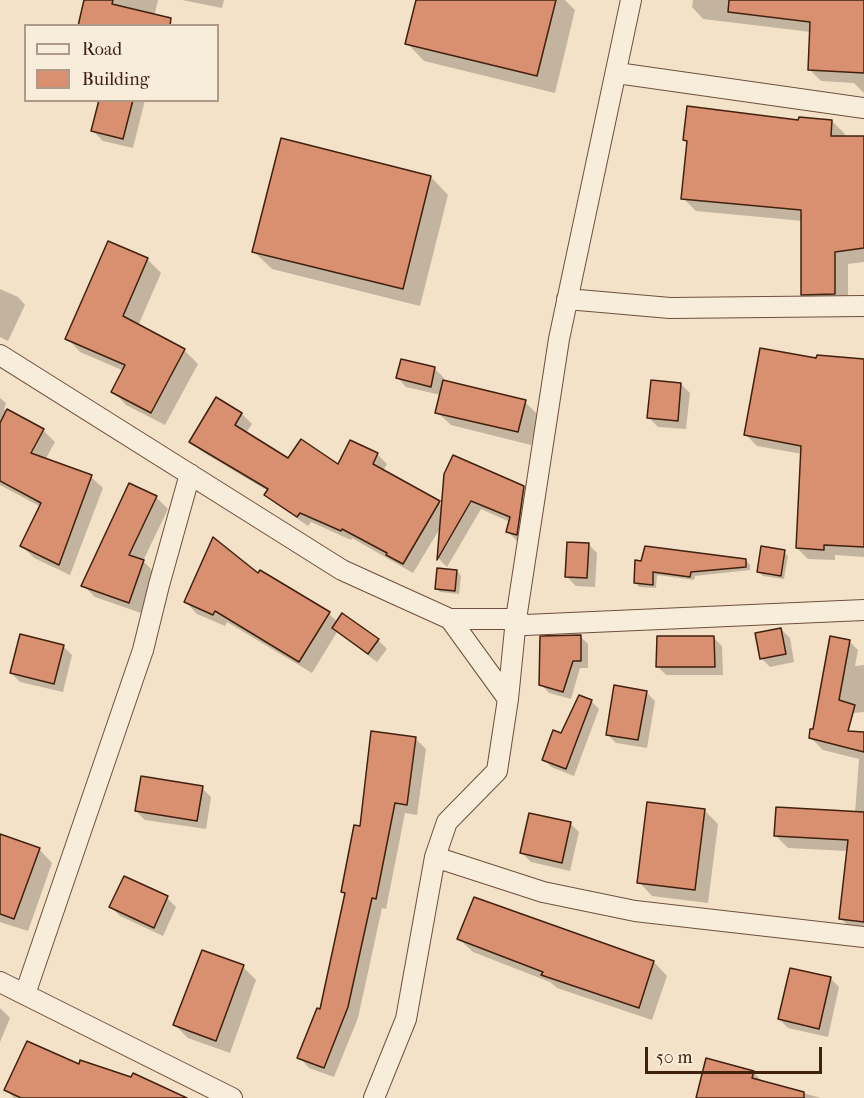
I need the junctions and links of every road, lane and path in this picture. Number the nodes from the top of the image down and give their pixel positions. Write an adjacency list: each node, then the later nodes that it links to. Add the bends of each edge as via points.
1 (632, 0): 2 (street)
2 (617, 73): 3 (street); 4 (street)
3 (864, 108)
4 (567, 299): 5 (street, via 670,308); 10 (street)
5 (864, 306)
6 (0, 355): 7 (street)
7 (190, 474): 9 (street, via 342,570); 15 (street, via 143,650)
8 (864, 610): 10 (street, via 525,625)
9 (450, 619): 10 (street); 11 (street)
10 (516, 619): 11 (street)
11 (508, 699): 12 (street, via 497,771 447,822)
12 (435, 857): 13 (street, via 543,892 635,912); 17 (street, via 406,1019)
13 (864, 937)
14 (0, 982): 15 (street)
15 (25, 994): 16 (street)
16 (232, 1098)
17 (374, 1098)

